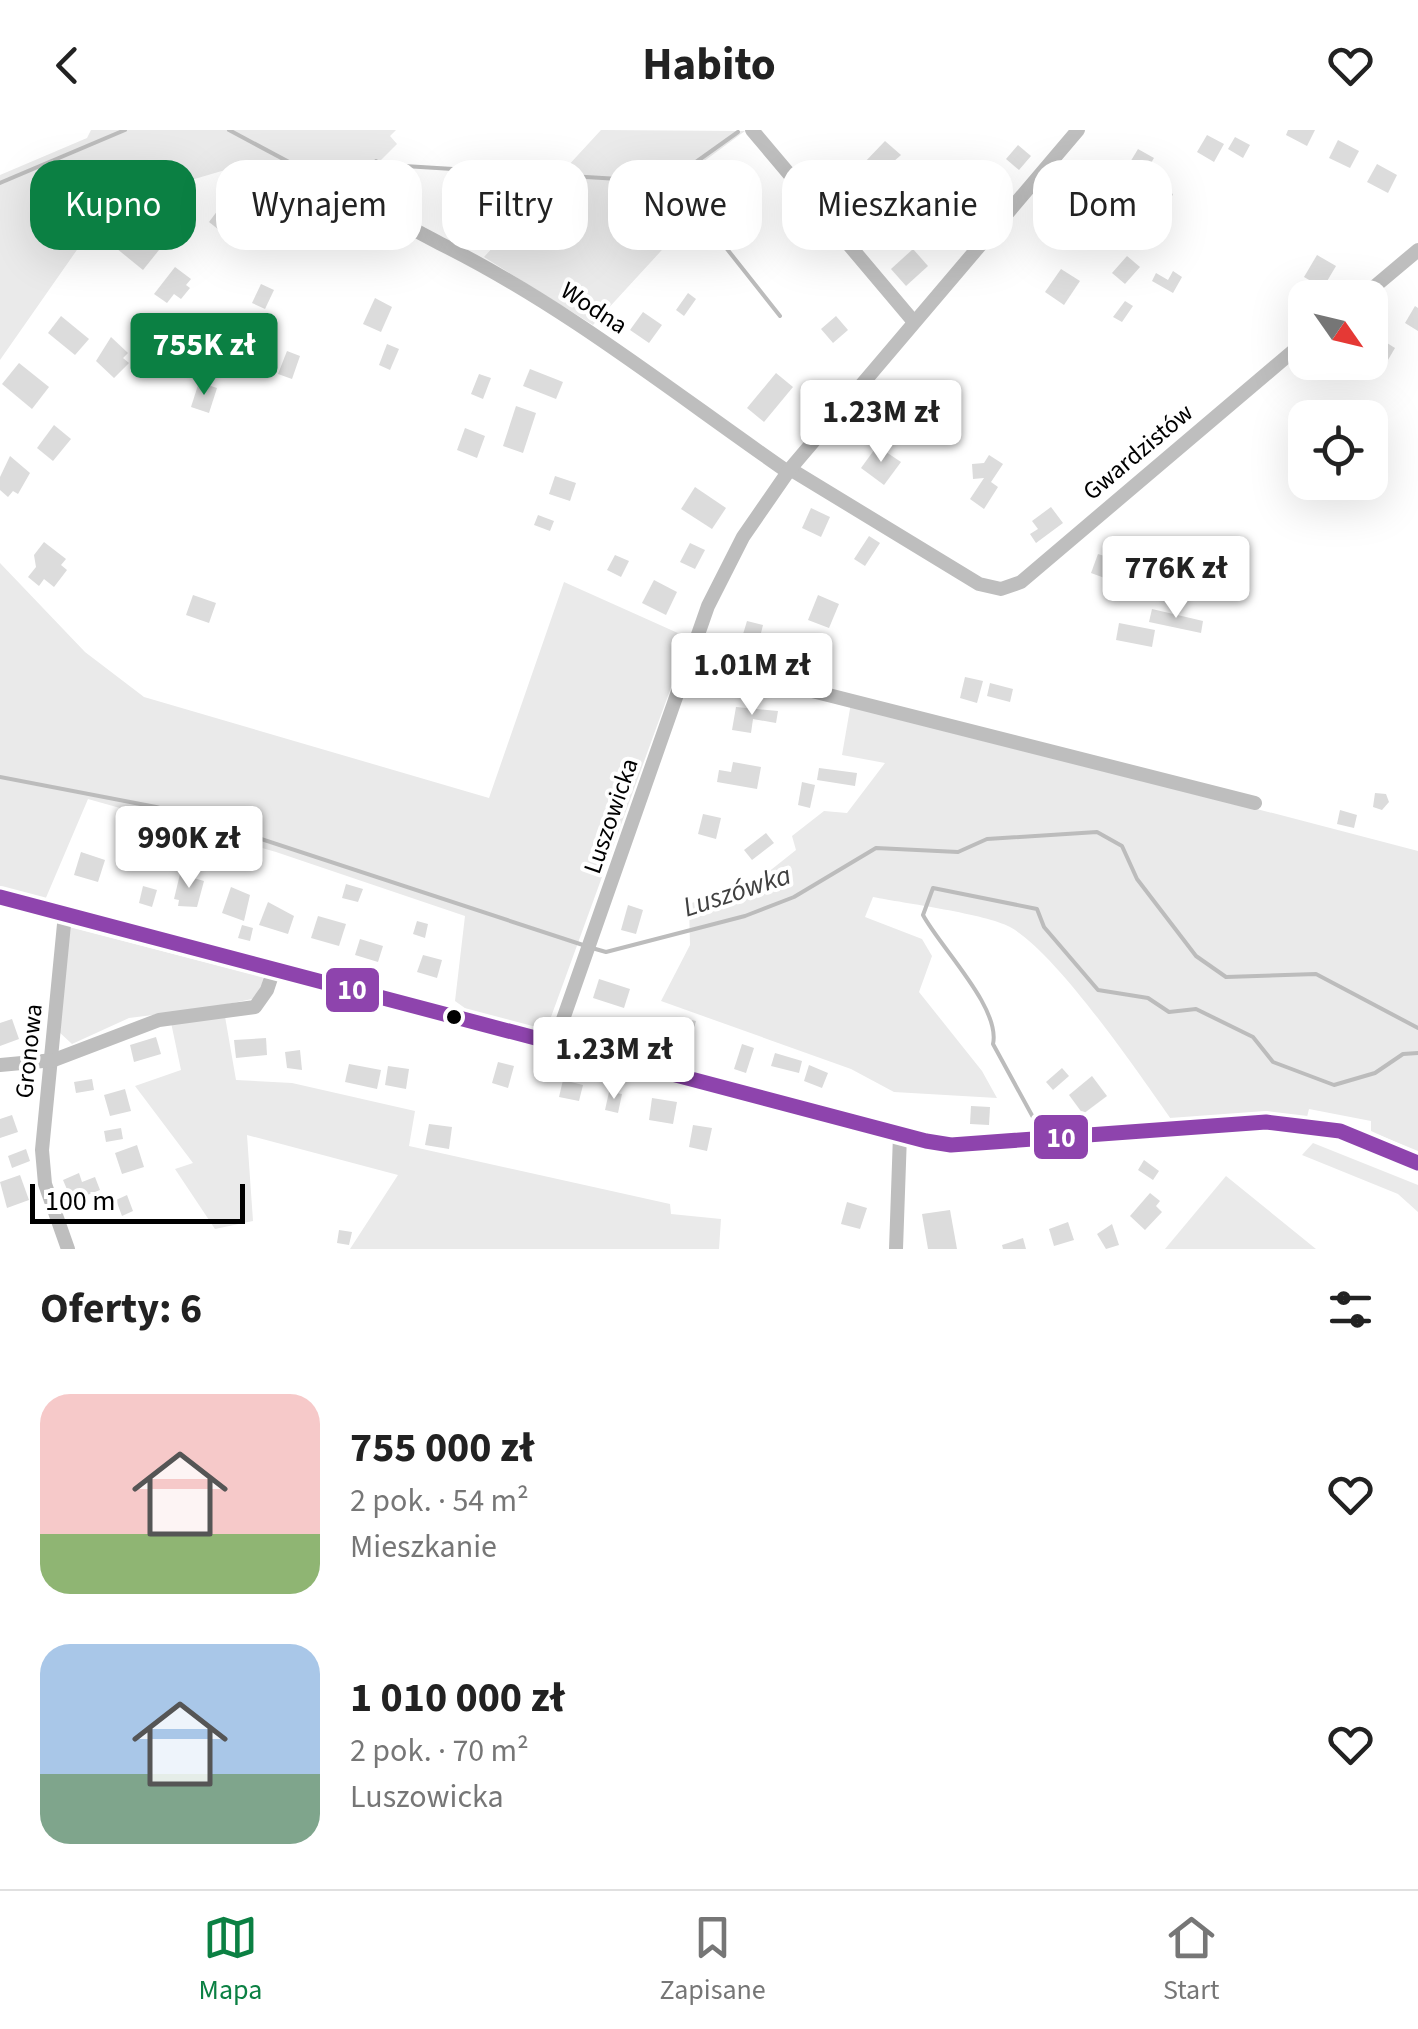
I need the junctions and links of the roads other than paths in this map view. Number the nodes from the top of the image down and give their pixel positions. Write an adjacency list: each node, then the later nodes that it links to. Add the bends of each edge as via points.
1 (752, 130): 6 (street)
2 (1078, 130): 6 (street, Luszowicka)
3 (422, 237): 8 (street, Wodna, via 515,284)
4 (1418, 250): 5 (street)
5 (1382, 280)
6 (914, 322): 8 (street, Luszowicka)
7 (1288, 354): 8 (street, Gwardzistów, via 1021,582 1001,589 978,584)
8 (789, 471): 9 (street, Luszowicka, via 743,537)
9 (690, 660): 10 (street); 14 (street, Luszowicka)
10 (1255, 803)
11 (0, 897): 12 (street)
12 (65, 914): 13 (street); 15 (street, Gronowa)
13 (274, 969): 14 (street); 15 (street, via 255,1007 146,1023)
14 (554, 1045): 17 (street)
15 (54, 1060): 16 (street); 19 (street, Gronowa, via 42,1150)
16 (0, 1065)
17 (900, 1136): 18 (street, via 951,1144 1266,1122 1340,1132); 20 (street)
18 (1418, 1163)
19 (68, 1249)
20 (896, 1249)

